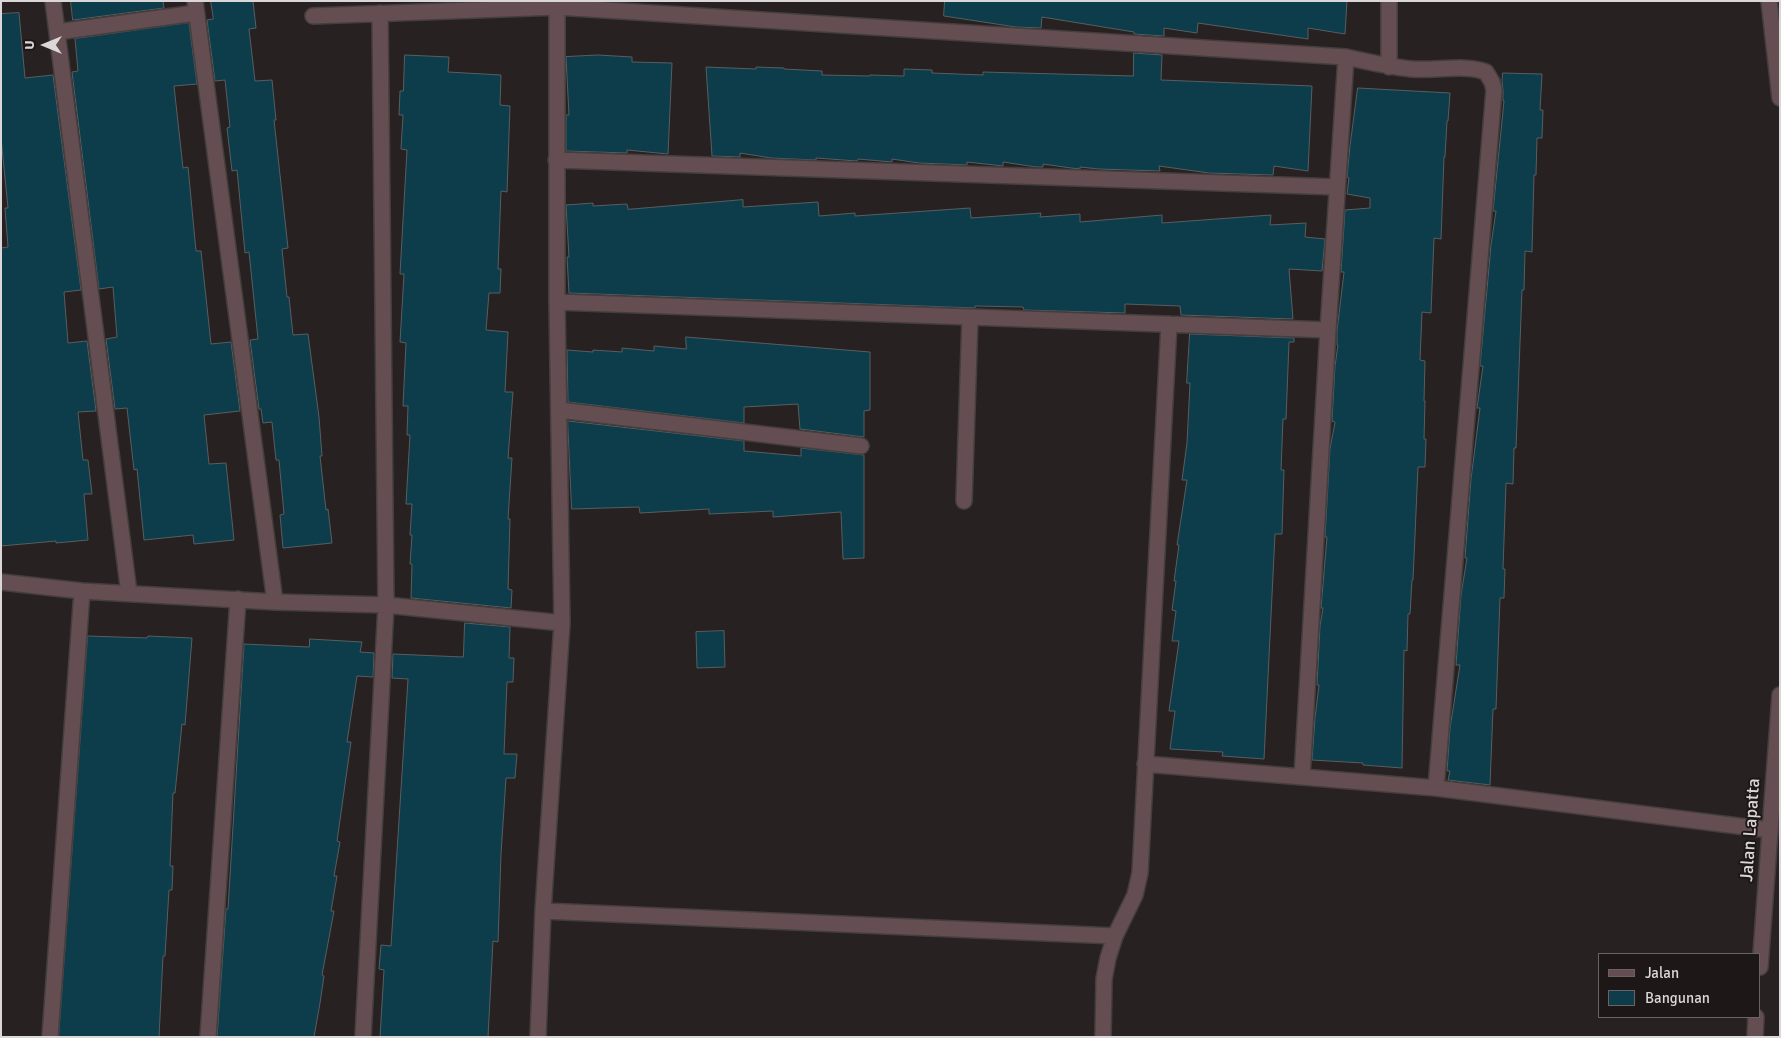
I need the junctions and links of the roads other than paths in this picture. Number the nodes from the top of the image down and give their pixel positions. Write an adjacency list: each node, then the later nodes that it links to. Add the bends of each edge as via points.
1 (52, 1): 9 (street)
2 (1389, 1): 11 (street)
3 (1769, 1): 12 (street)
4 (557, 4): 5 (street); 10 (street); 13 (street)
5 (465, 6): 7 (street)
6 (195, 7): 9 (street); 26 (street)
7 (380, 13): 8 (street); 27 (street)
8 (313, 16)
9 (57, 32): 24 (street)
10 (1346, 57): 11 (street); 14 (street)
11 (1389, 67): 32 (street, via 1482,70 1490,78 1494,90)
12 (1780, 98)
13 (556, 160): 14 (street); 15 (street)
14 (1337, 186): 18 (street)
15 (557, 302): 16 (street); 19 (street)
16 (970, 317): 17 (street); 21 (street)
17 (1169, 324): 18 (street); 30 (street)
18 (1328, 330): 31 (street)
19 (559, 410): 20 (street); 28 (street)
20 (861, 446)
21 (964, 502)
22 (1, 582): 23 (street)
23 (82, 591): 24 (street); 38 (street)
24 (129, 593): 25 (street)
25 (238, 599): 26 (street); 39 (street)
26 (276, 602): 27 (street)
27 (386, 605): 28 (street); 40 (street)
28 (562, 623): 34 (street)
29 (1780, 695): 33 (street, Jalan Lapatta)
30 (1145, 764): 31 (street); 35 (street, via 1140,873 1135,895)
31 (1302, 777): 32 (street)
32 (1436, 788): 33 (street)
33 (1770, 830): 36 (street, Jalan Lapatta)
34 (543, 911): 35 (street); 41 (street)
35 (1115, 936): 42 (street, via 1104,979)
36 (1761, 953)
37 (1756, 1018): 43 (street)
38 (50, 1037)
39 (208, 1037)
40 (363, 1037)
41 (538, 1037)
42 (1103, 1037)
43 (1755, 1037)

